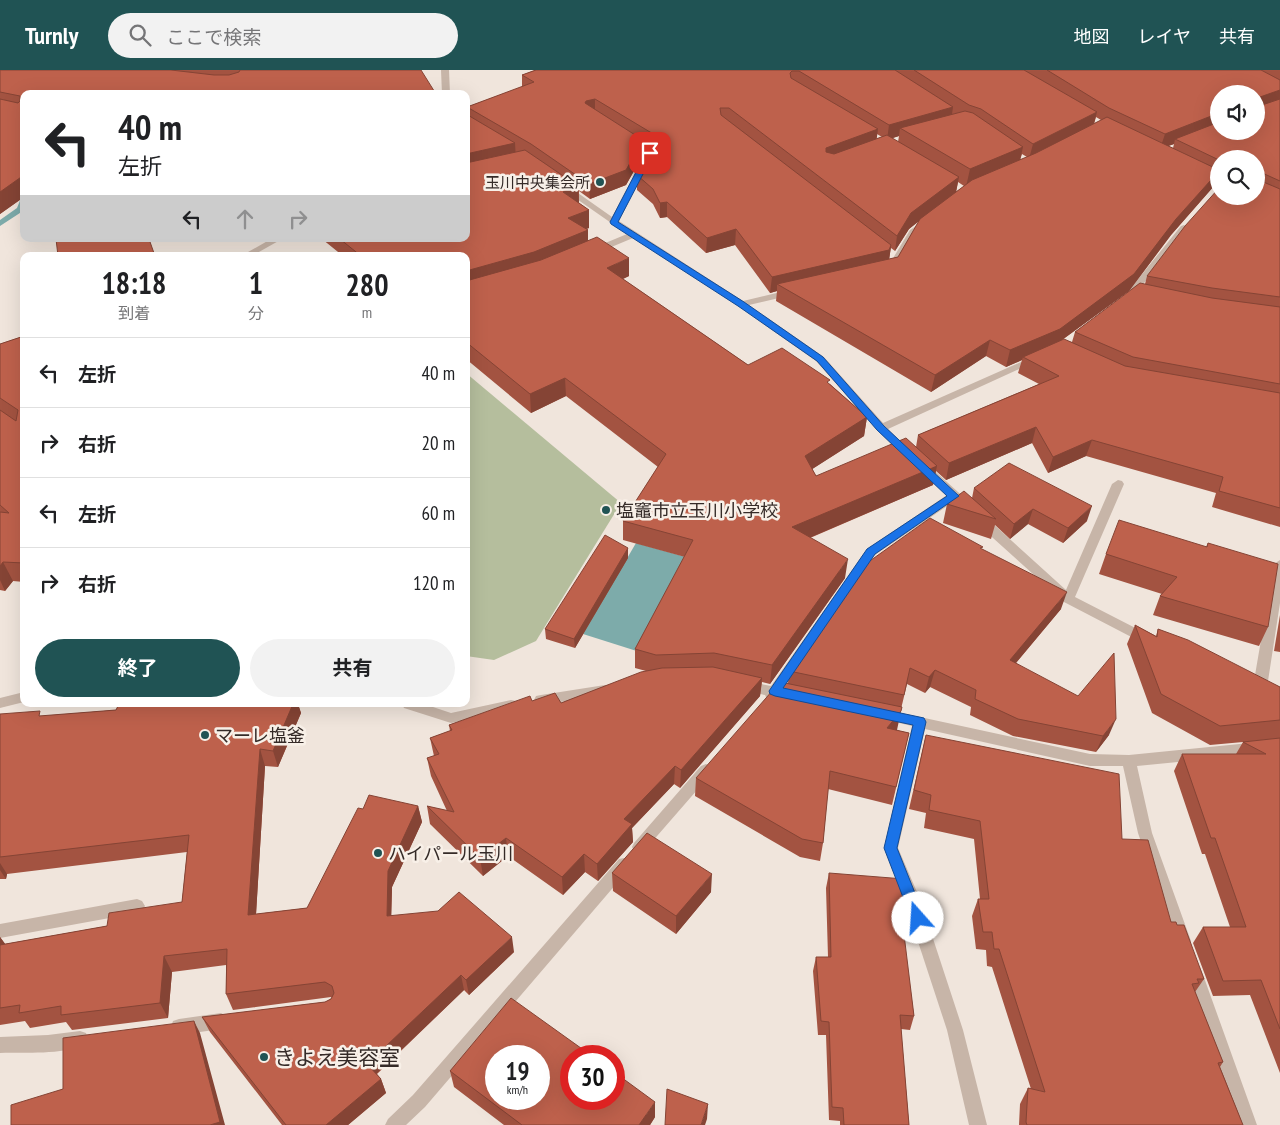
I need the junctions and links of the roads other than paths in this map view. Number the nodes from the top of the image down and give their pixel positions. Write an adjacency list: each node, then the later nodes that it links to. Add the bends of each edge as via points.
1 (445, 70): 2 (street)
2 (446, 90)
3 (625, 138): 9 (street, via 650,153)
4 (1194, 171): 5 (street)
5 (1210, 179)
6 (560, 184): 9 (street)
7 (1194, 217): 17 (street, via 1136,295)
8 (928, 220): 14 (street, via 892,256 892,269)
9 (614, 222): 10 (street)
10 (633, 235): 13 (street); 16 (street)
11 (272, 242): 12 (street)
12 (253, 252)
13 (582, 256)
14 (883, 271)
15 (807, 288): 16 (street)
16 (741, 304): 19 (street, via 820,359)
17 (1118, 305)
18 (1043, 356): 19 (street)
19 (881, 428): 21 (street)
20 (1118, 484): 23 (street)
21 (954, 496): 23 (street); 28 (street, via 871,552)
22 (1280, 564): 25 (street)
23 (1068, 599): 24 (street)
24 (1160, 646)
25 (1261, 681)
26 (730, 683): 28 (street)
27 (623, 687): 33 (street, via 451,718)
28 (775, 691): 29 (street); 32 (street)
29 (804, 697)
30 (20, 698): 31 (street)
31 (0, 702)
32 (762, 706)
33 (418, 707)
34 (872, 711): 35 (street)
35 (920, 722): 38 (street, via 1090,760); 46 (street, via 890,848 912,899 955,1030)
36 (1280, 746): 38 (street)
37 (716, 758): 45 (street, via 419,1101)
38 (1129, 761): 47 (street, via 1145,833)
39 (137, 906): 40 (street)
40 (0, 931)
41 (233, 1020): 42 (street)
42 (165, 1028)
43 (97, 1037): 44 (street)
44 (0, 1045)
45 (394, 1125)
46 (978, 1125)
47 (1248, 1125)

